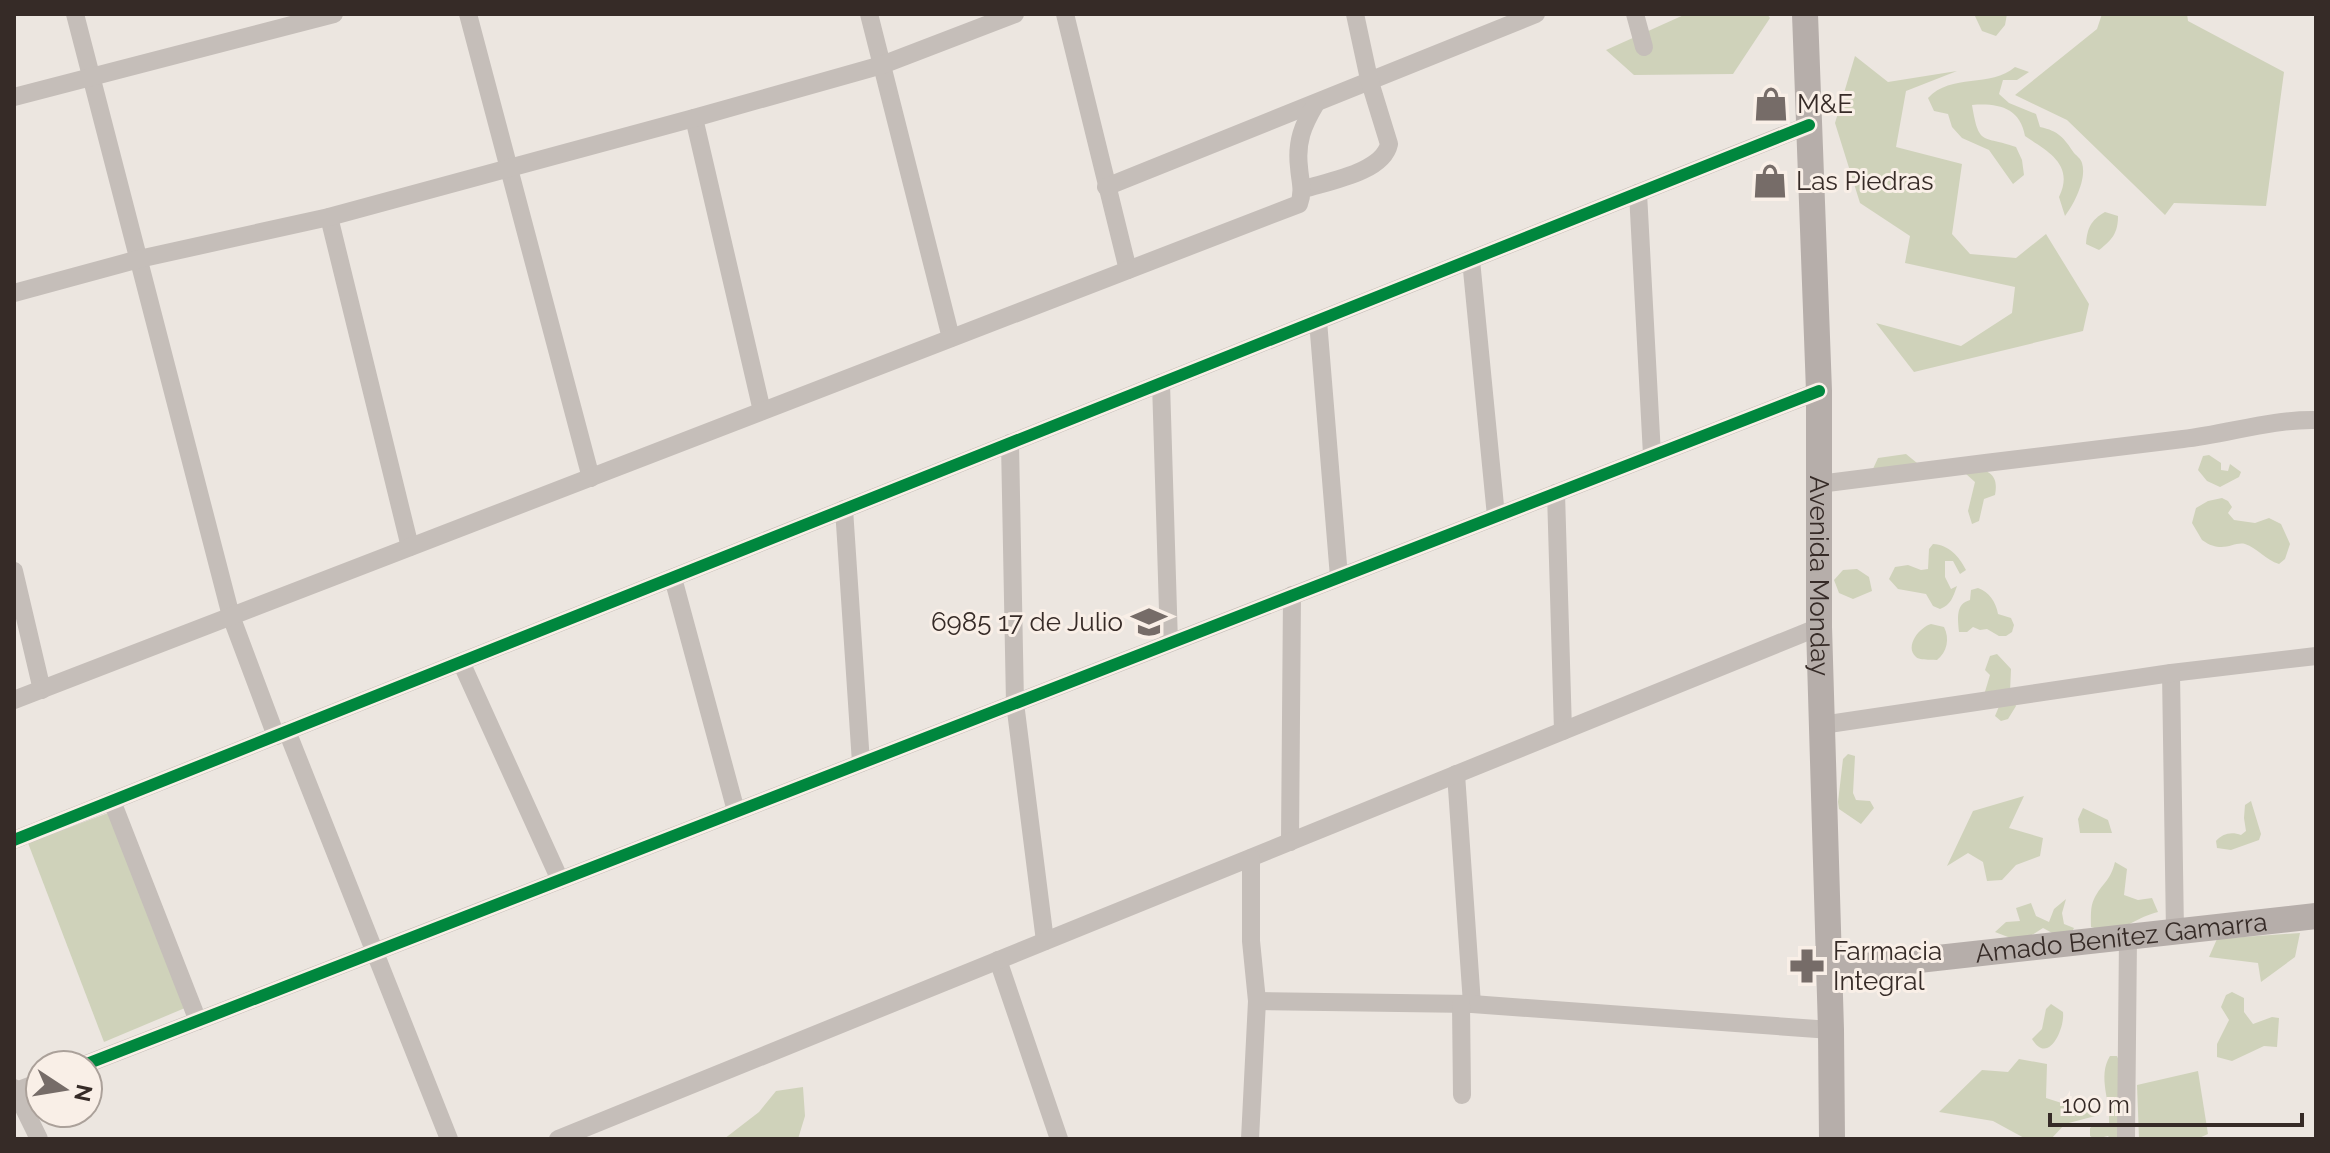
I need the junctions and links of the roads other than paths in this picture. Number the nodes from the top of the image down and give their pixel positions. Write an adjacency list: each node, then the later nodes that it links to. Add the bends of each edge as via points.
1 (75, 14): 13 (street)
2 (334, 14): 13 (street)
3 (468, 14): 19 (street)
4 (869, 14): 12 (street)
5 (1015, 14): 12 (street)
6 (1065, 14): 20 (street)
7 (1355, 14): 14 (street)
8 (1536, 14): 14 (street)
9 (1635, 14): 11 (street)
10 (1805, 14): 18 (main road, Avenida Monday)
11 (1644, 47)
12 (882, 65): 17 (street); 29 (street)
13 (91, 77): 15 (street); 24 (street)
14 (1369, 79): 16 (street); 21 (street, via 1389,144 1386,155 1376,165)
15 (14, 97)
16 (1315, 105): 20 (street); 21 (street, via 1298,150)
17 (694, 118): 19 (street); 32 (street)
18 (1809, 125): 22 (street); 31 (main road, Avenida Monday)
19 (509, 168): 23 (street); 36 (street)
20 (1106, 187): 26 (street)
21 (1304, 189): 26 (street, via 1299,204)
22 (1638, 193): 25 (street); 35 (street)
23 (329, 217): 24 (street); 41 (street)
24 (139, 259): 27 (street); 46 (street)
25 (1471, 260): 28 (street); 40 (street)
26 (1128, 270): 29 (street)
27 (14, 293)
28 (1318, 321): 30 (street); 43 (street)
29 (951, 338): 32 (street)
30 (1161, 383): 34 (street); 48 (street)
31 (1819, 391): 35 (street); 37 (main road, Avenida Monday)
32 (762, 411): 36 (street)
33 (2316, 423): 37 (street, via 2296,419 2188,439)
34 (1010, 443): 39 (street); 54 (street)
35 (1652, 455): 38 (street)
36 (591, 478): 41 (street)
37 (1819, 484): 47 (main road, Avenida Monday)
38 (1556, 493): 40 (street); 56 (street)
39 (844, 509): 44 (street); 58 (street)
40 (1496, 516): 43 (street)
41 (410, 547): 46 (street)
42 (14, 571): 52 (street)
43 (1339, 577): 45 (street)
44 (673, 578): 50 (street); 61 (street)
45 (1292, 595): 48 (street); 63 (street)
46 (231, 616): 52 (street); 57 (street)
47 (1819, 627): 55 (main road, Avenida Monday); 56 (street)
48 (1169, 643): 54 (street)
49 (2316, 656): 51 (street)
50 (461, 662): 57 (street); 65 (street)
51 (2171, 673): 55 (street); 67 (street)
52 (42, 690): 53 (street)
53 (14, 700)
54 (1015, 703): 58 (street); 69 (street)
55 (1822, 725): 72 (main road, Avenida Monday)
56 (1563, 731): 59 (street)
57 (281, 734): 60 (street); 70 (street)
58 (861, 763): 61 (street)
59 (1456, 774): 63 (street); 74 (street)
60 (112, 801): 62 (street); 75 (street)
61 (736, 811): 65 (street)
62 (14, 840)
63 (1290, 842): 64 (street)
64 (1251, 858): 69 (street); 73 (street)
65 (560, 880): 70 (street)
66 (2316, 916): 67 (main road, Amado Benítez Gamarra)
67 (2175, 932): 68 (main road, Amado Benítez Gamarra)
68 (2128, 938): 72 (main road, Amado Benítez Gamarra); 86 (street)
69 (1045, 941): 71 (street)
70 (376, 951): 75 (street); 81 (street)
71 (998, 960): 82 (street); 83 (street)
72 (1829, 970): 76 (main road, Avenida Monday)
73 (1257, 1001): 74 (street); 84 (street)
74 (1466, 1004): 76 (street); 79 (street)
75 (198, 1021): 77 (street)
76 (1831, 1030): 85 (main road, Avenida Monday)
77 (104, 1057)
78 (14, 1091): 80 (street)
79 (1462, 1095)
80 (39, 1139)
81 (449, 1139)
82 (558, 1139)
83 (1059, 1139)
84 (1250, 1139)
85 (1832, 1139)
86 (2126, 1139)

